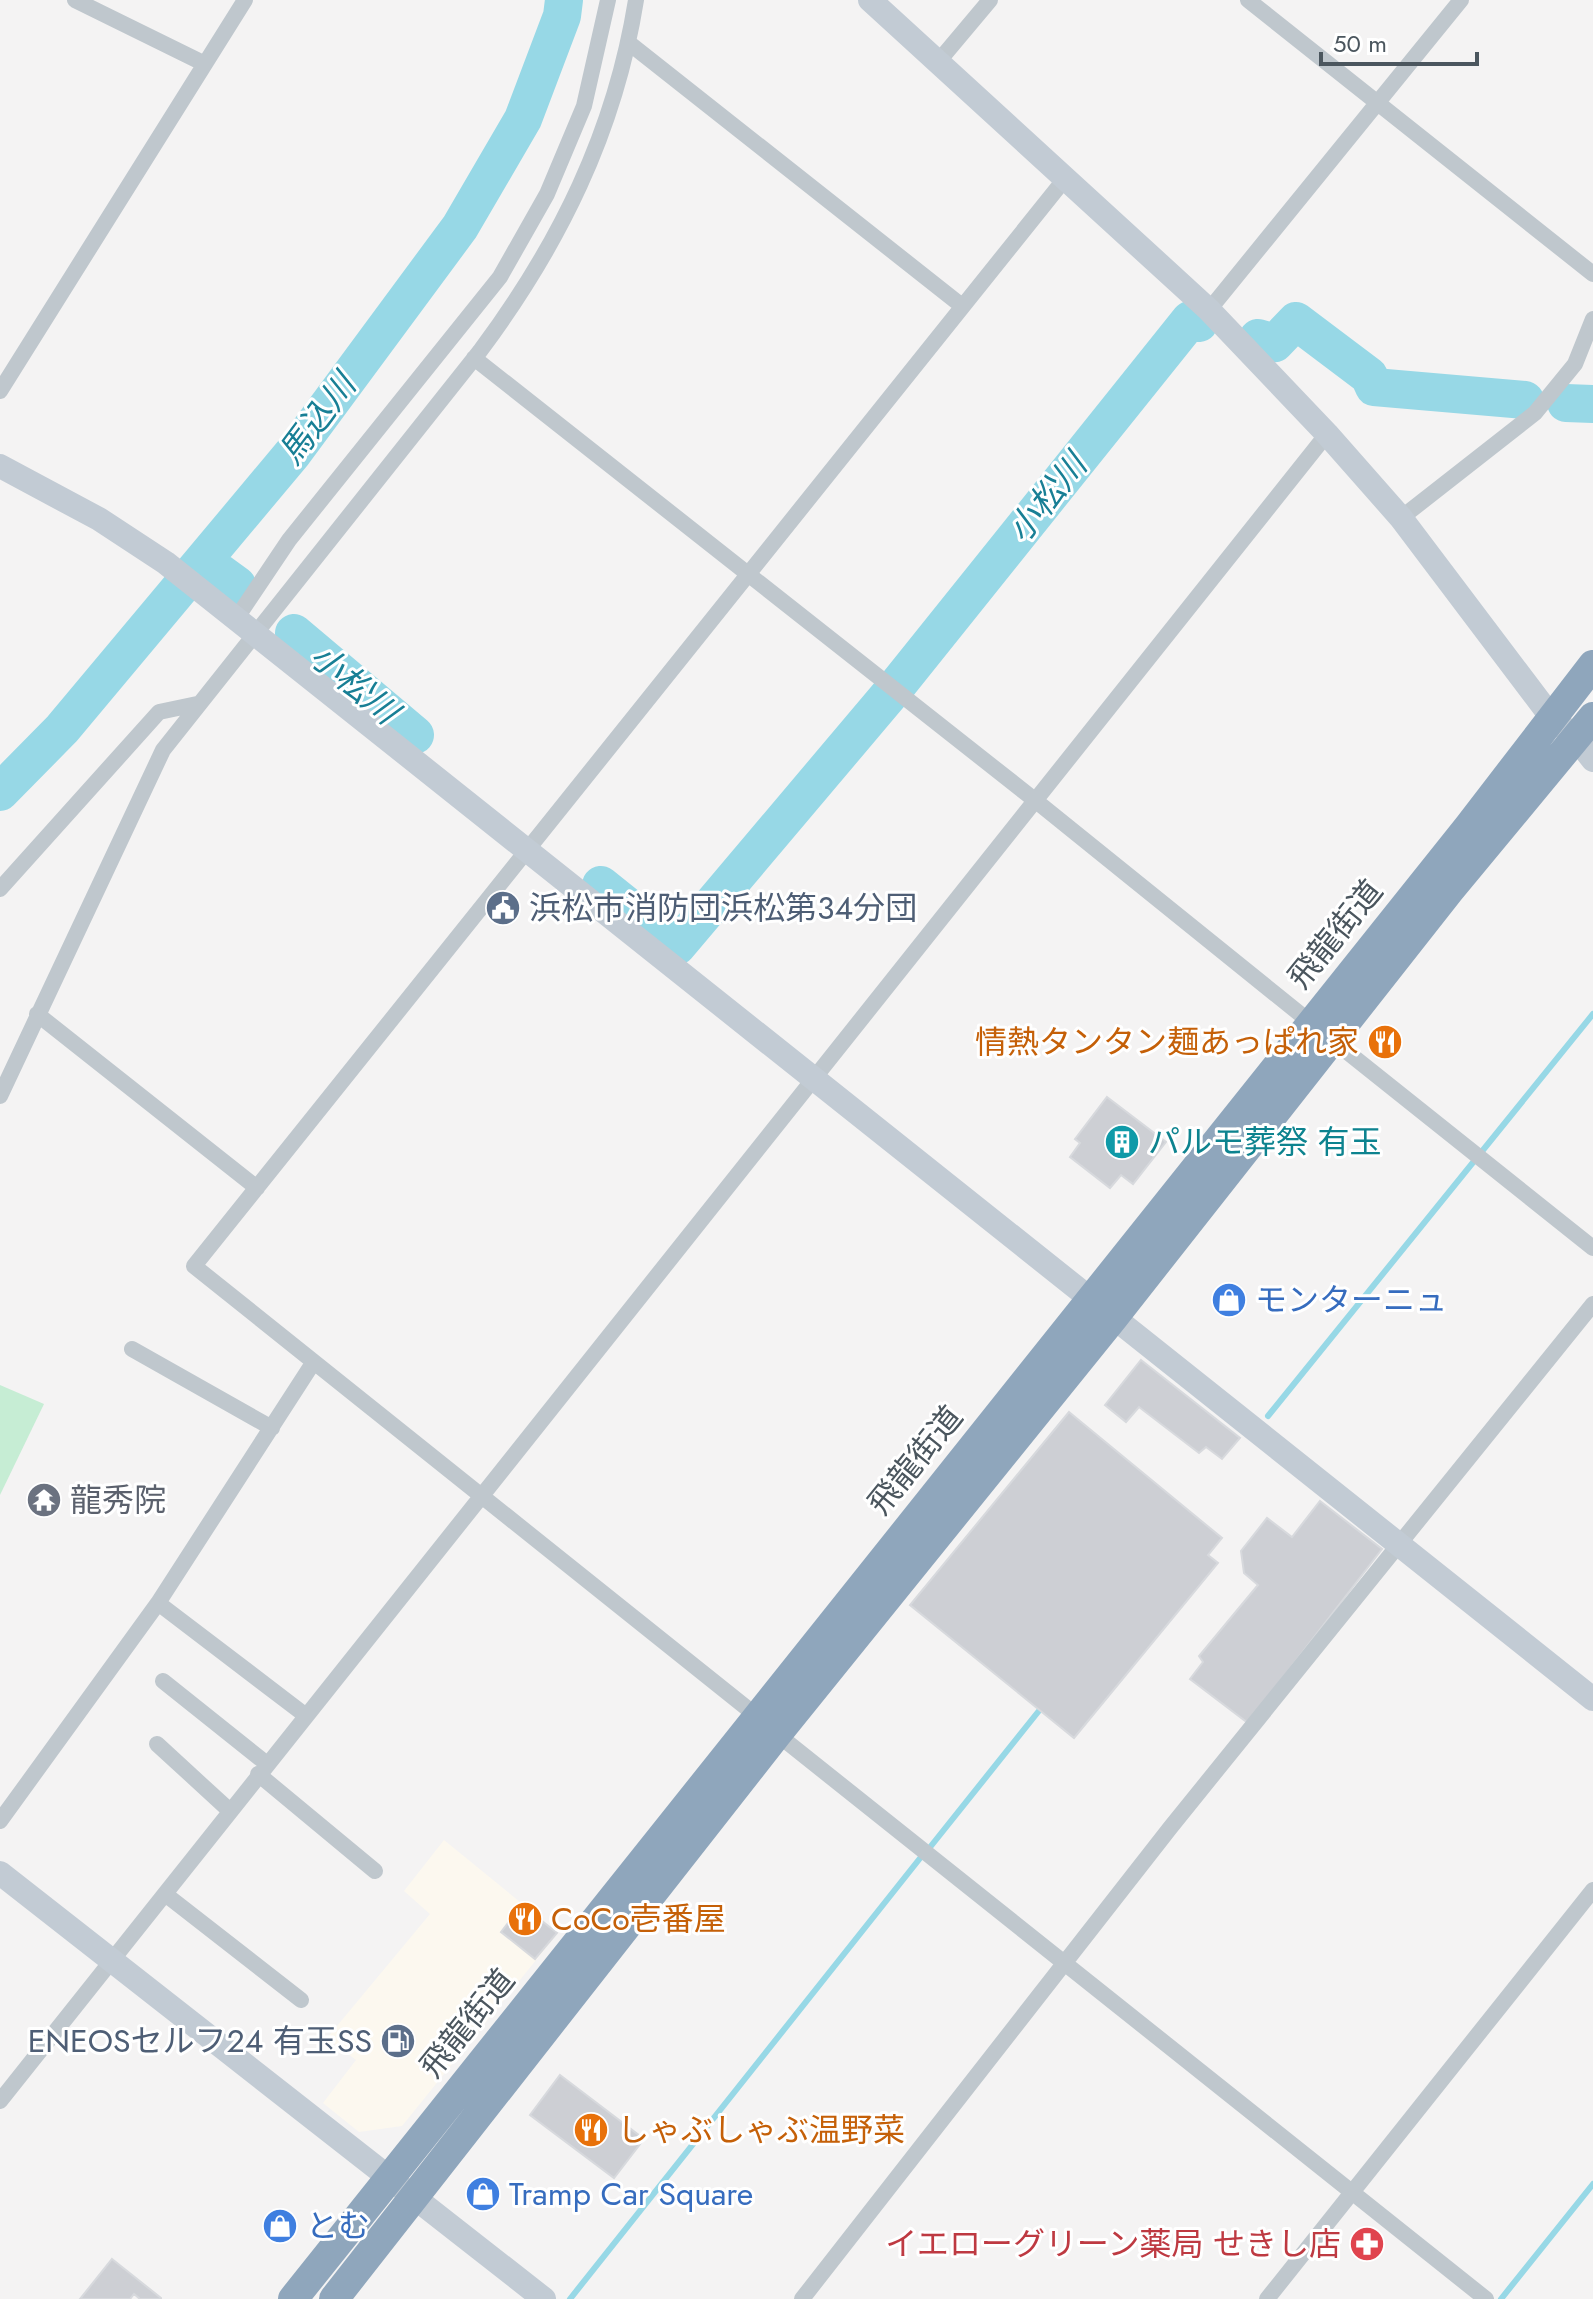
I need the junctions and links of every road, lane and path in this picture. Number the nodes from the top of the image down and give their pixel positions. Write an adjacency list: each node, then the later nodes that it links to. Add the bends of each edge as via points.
1 (75, 0): 11 (street)
2 (245, 0): 11 (street)
3 (608, 0): 24 (street, via 584,106 547,194 500,277 289,540)
4 (636, 0): 9 (street)
5 (870, 0): 10 (street)
6 (990, 0): 10 (street)
7 (1248, 0): 12 (street)
8 (1461, 0): 12 (street)
9 (629, 43): 15 (street); 18 (street, via 614,103 553,243)
10 (938, 62): 13 (street)
11 (205, 64): 19 (street)
12 (1378, 103): 14 (street); 16 (street)
13 (1064, 180): 15 (street); 16 (street)
14 (1593, 274)
15 (962, 306): 23 (street)
16 (1209, 310): 20 (street)
17 (1593, 319): 22 (street, via 1575,364 1535,413)
18 (474, 358): 23 (street); 24 (street)
19 (0, 391)
20 (1327, 434): 22 (street); 29 (street)
21 (0, 466): 24 (street, via 99,519 166,563)
22 (1401, 518): 27 (street)
23 (747, 574): 29 (street); 30 (street)
24 (245, 626): 26 (street); 30 (street)
25 (1593, 665): 27 (highway, 飛龍街道)
26 (197, 704): 31 (street, via 159,712); 32 (street, via 163,750)
27 (1552, 718): 28 (street); 33 (highway, 飛龍街道)
28 (1587, 739): 33 (highway, 飛龍街道)
29 (1036, 801): 33 (street); 34 (street)
30 (526, 851): 34 (street); 36 (street)
31 (0, 889)
32 (37, 1014): 35 (street); 36 (street)
33 (1320, 1030): 37 (street); 39 (highway, 飛龍街道)
34 (813, 1078): 39 (street); 43 (street)
35 (0, 1096)
36 (257, 1188): 41 (street, via 194,1266)
37 (1593, 1248)
38 (1593, 1304): 44 (street)
39 (1102, 1309): 44 (street); 49 (highway, 飛龍街道)
40 (132, 1349): 42 (street)
41 (313, 1363): 42 (street); 43 (street)
42 (272, 1428): 45 (street)
43 (481, 1494): 48 (street); 49 (street)
44 (1398, 1544): 47 (street); 59 (street)
45 (158, 1603): 48 (street); 53 (street)
46 (163, 1681): 51 (street)
47 (1593, 1699)
48 (305, 1715): 51 (street)
49 (768, 1726): 59 (street); 62 (highway, 飛龍街道)
50 (157, 1744): 52 (street)
51 (263, 1769): 52 (street); 54 (street)
52 (230, 1811): 57 (street)
53 (0, 1821)
54 (375, 1871)
55 (0, 1873): 58 (street)
56 (1593, 1890): 63 (street)
57 (165, 1894): 58 (street); 60 (street)
58 (112, 1958): 61 (street); 62 (street)
59 (1066, 1964): 63 (street); 67 (street)
60 (301, 2000)
61 (0, 2101)
62 (402, 2186): 64 (highway, 飛龍街道); 65 (highway, 飛龍街道); 66 (street)
63 (1352, 2193): 68 (street); 69 (street)
64 (293, 2299)
65 (334, 2299)
66 (544, 2299)
67 (802, 2299)
68 (1267, 2299)
69 (1486, 2299)

